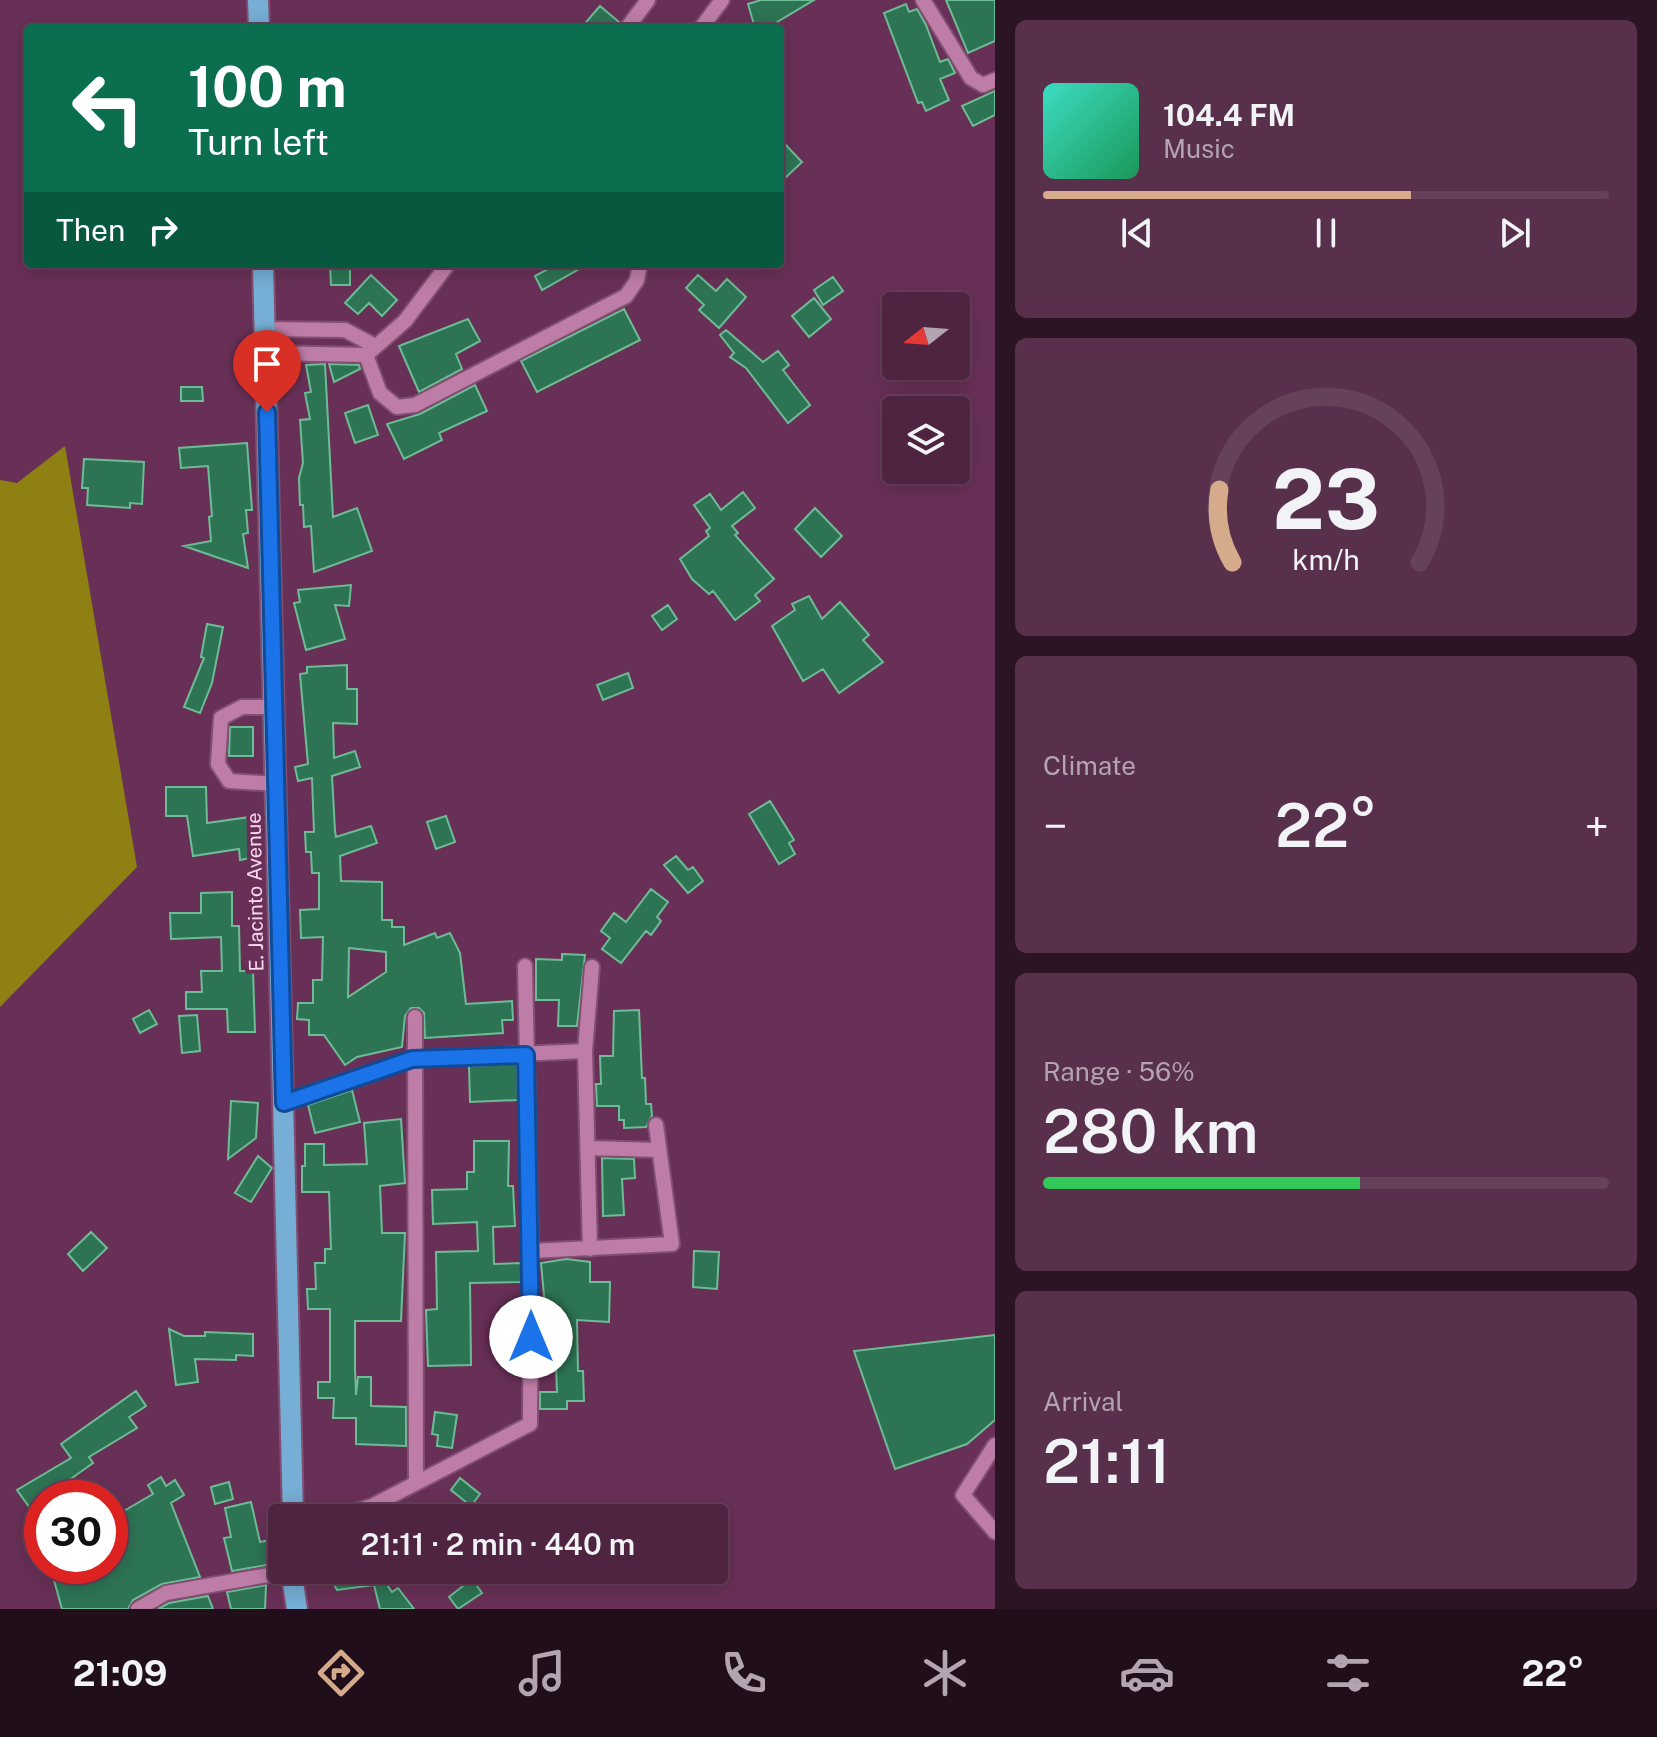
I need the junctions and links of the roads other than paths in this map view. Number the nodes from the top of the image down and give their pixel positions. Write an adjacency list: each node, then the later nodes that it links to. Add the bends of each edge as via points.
1 (258, 0): 5 (main road)
2 (648, 0): 6 (street)
3 (722, 0): 7 (street)
4 (923, 0): 8 (street, via 971,78 983,85)
5 (259, 24)
6 (630, 24)
7 (704, 24)
8 (995, 80)
9 (263, 268): 12 (main road, E. Jacinto Avenue)
10 (445, 268): 13 (street, via 405,321)
11 (639, 268): 13 (street, via 626,296 415,405 397,407 380,393)
12 (264, 329): 13 (street, via 345,330); 14 (main road, E. Jacinto Avenue)
13 (370, 351): 14 (street)
14 (265, 353): 15 (main road, E. Jacinto Avenue)
15 (274, 707): 16 (main road, E. Jacinto Avenue); 16 (street, via 242,707 221,718 218,764 229,781)
16 (276, 784): 23 (main road, E. Jacinto Avenue)
17 (525, 966): 21 (street)
18 (592, 967): 20 (street)
19 (415, 1017): 22 (street)
20 (585, 1051): 21 (street); 25 (street)
21 (526, 1055): 22 (street); 28 (street)
22 (412, 1059): 23 (street); 30 (street)
23 (284, 1103): 31 (main road, E. Jacinto Avenue)
24 (656, 1125): 26 (street)
25 (588, 1148): 26 (street); 27 (street)
26 (658, 1150): 27 (street, via 672,1244)
27 (590, 1249): 28 (street)
28 (531, 1251): 30 (street, via 530,1424)
29 (995, 1445): 33 (street, via 963,1495)
30 (416, 1483): 32 (street)
31 (293, 1504)
32 (376, 1504)
33 (995, 1532)
34 (268, 1575): 36 (street, via 166,1593)
35 (293, 1584): 37 (main road)
36 (138, 1609)
37 (297, 1609)

